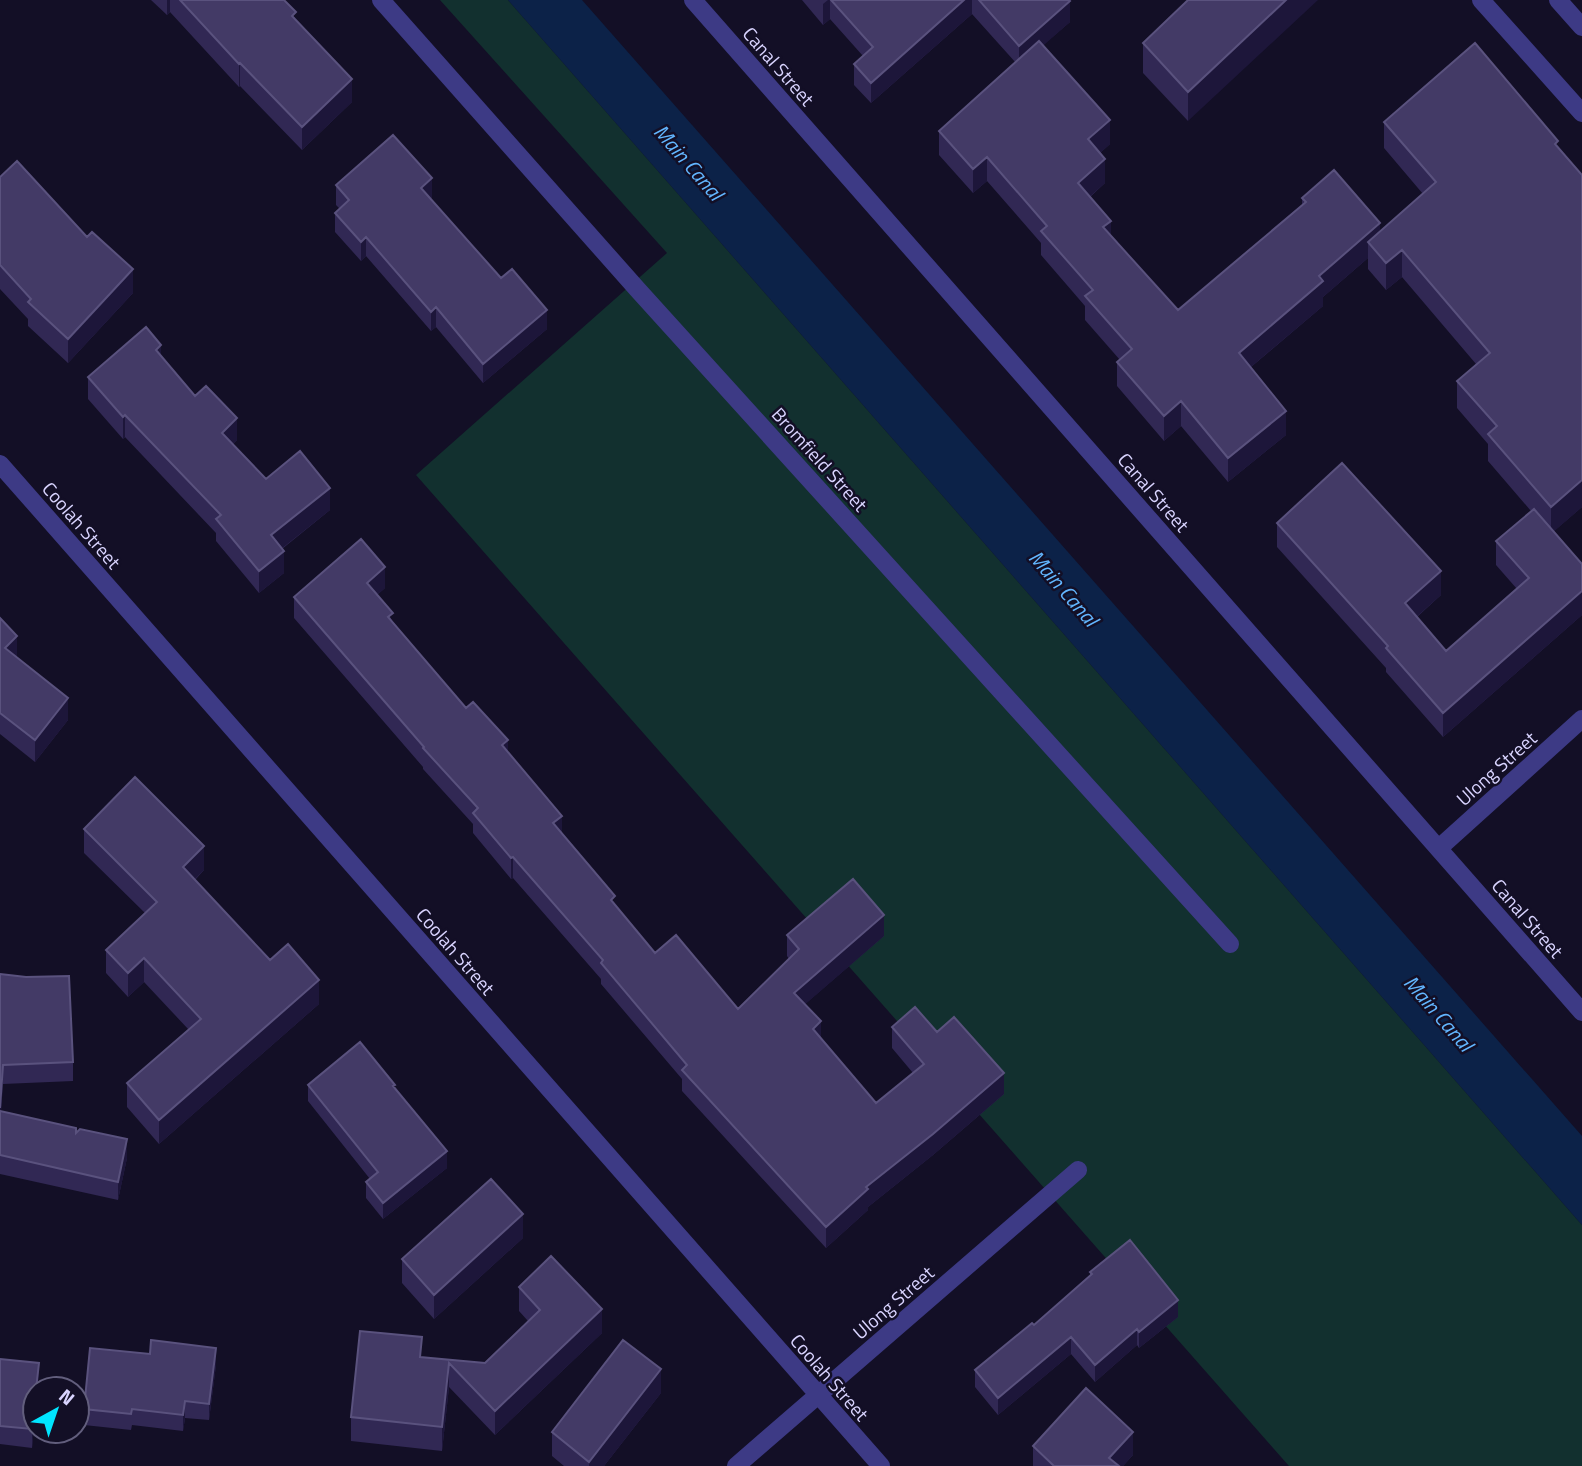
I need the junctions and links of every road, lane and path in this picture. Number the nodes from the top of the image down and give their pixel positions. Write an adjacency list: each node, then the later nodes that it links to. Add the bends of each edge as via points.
1 (381, 0): 10 (street, Bromfield Street)
2 (693, 0): 9 (street, Canal Street)
3 (1481, 0): 6 (street)
4 (1558, 0): 5 (street)
5 (1582, 27)
6 (1582, 113)
7 (0, 464): 13 (street, Coolah Street)
8 (1582, 719): 9 (street, Ulong Street)
9 (1439, 848): 11 (street, Canal Street)
10 (1230, 944)
11 (1582, 1012)
12 (1078, 1170): 13 (street, Ulong Street)
13 (818, 1394): 14 (street, Ulong Street); 15 (street, Coolah Street)
14 (736, 1466)
15 (881, 1466)

